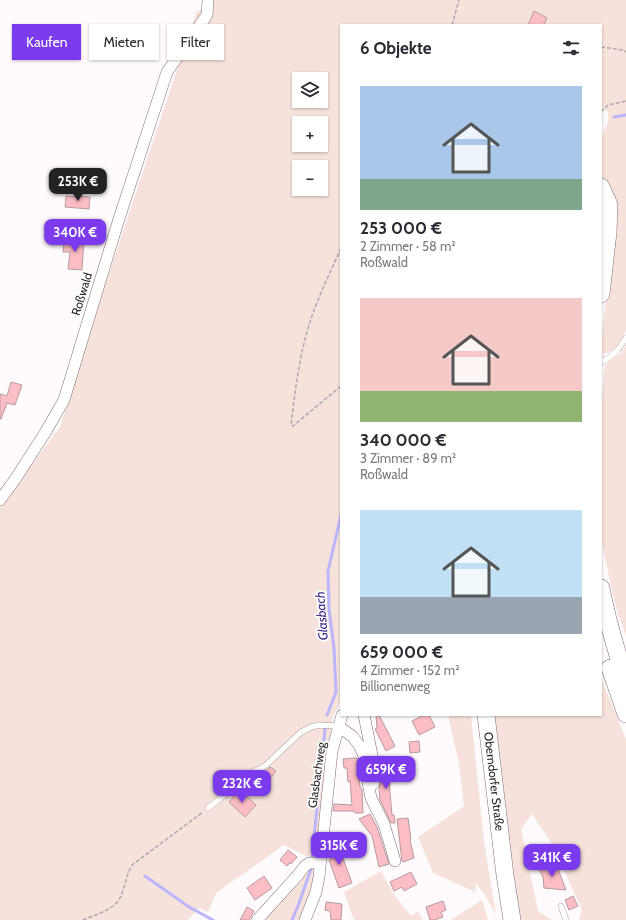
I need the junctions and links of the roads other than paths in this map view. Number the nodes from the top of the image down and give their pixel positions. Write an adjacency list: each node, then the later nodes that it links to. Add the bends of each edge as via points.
1 (208, 0): 6 (street, Roßwald, via 207,15 167,72 64,400)
2 (602, 189): 3 (main road, via 609,205)
3 (602, 285)
4 (626, 338): 5 (lane, via 619,350)
5 (602, 362)
6 (0, 500)
7 (602, 593): 9 (main road, via 612,638)
8 (602, 639): 10 (main road)
9 (626, 681)
10 (626, 714)
11 (342, 716): 15 (street, Glasbachweg)
12 (364, 716): 16 (street, via 374,774 374,783)
13 (476, 716): 23 (main road, Oberndorfer Straße)
14 (486, 716): 24 (main road, Oberndorfer Straße, via 504,875)
15 (338, 726): 16 (street, via 359,745 364,756); 17 (lane, Glasbachweg, via 319,725 300,733 265,766); 19 (street, Glasbachweg, via 332,751)
16 (369, 787): 18 (street)
17 (208, 808)
18 (395, 861)
19 (320, 863): 21 (street, via 308,863); 22 (street, Glasbachweg, via 316,892)
20 (561, 906): 25 (lane)
21 (257, 920)
22 (306, 920)
23 (502, 920)
24 (512, 920)
25 (566, 920)

